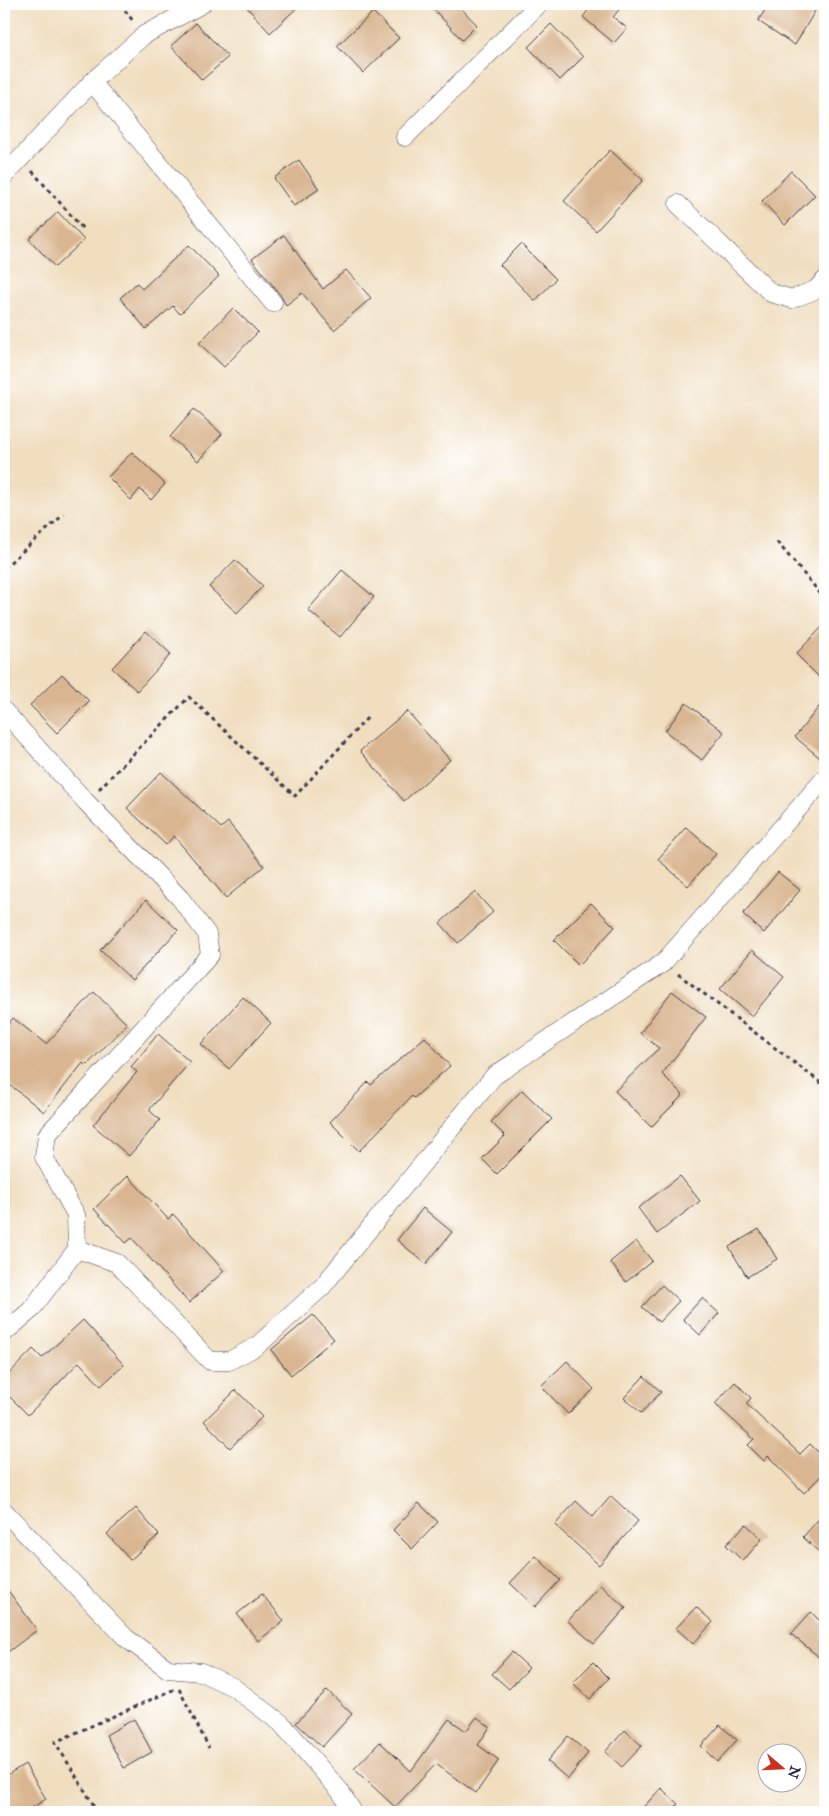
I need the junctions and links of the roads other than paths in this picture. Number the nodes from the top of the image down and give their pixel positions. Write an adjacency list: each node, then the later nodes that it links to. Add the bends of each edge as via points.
1 (202, 4): 3 (street, via 144,35)
2 (539, 4): 4 (street)
3 (92, 82): 5 (street); 8 (street)
4 (405, 137)
5 (4, 176)
6 (678, 204): 7 (street, via 771,293 792,299 815,290)
7 (825, 280)
8 (273, 303)
9 (4, 711): 11 (street, via 86,802 180,898 207,934 210,955 47,1135 44,1157 76,1215)
10 (825, 778): 11 (street, via 663,963 494,1076 322,1287 257,1346 229,1361 210,1361 117,1262)
11 (76, 1249): 12 (street, via 31,1310)
12 (4, 1333)
13 (4, 1511): 14 (street, via 126,1638 168,1669 201,1672 233,1687 281,1723 340,1791)
14 (353, 1812)

